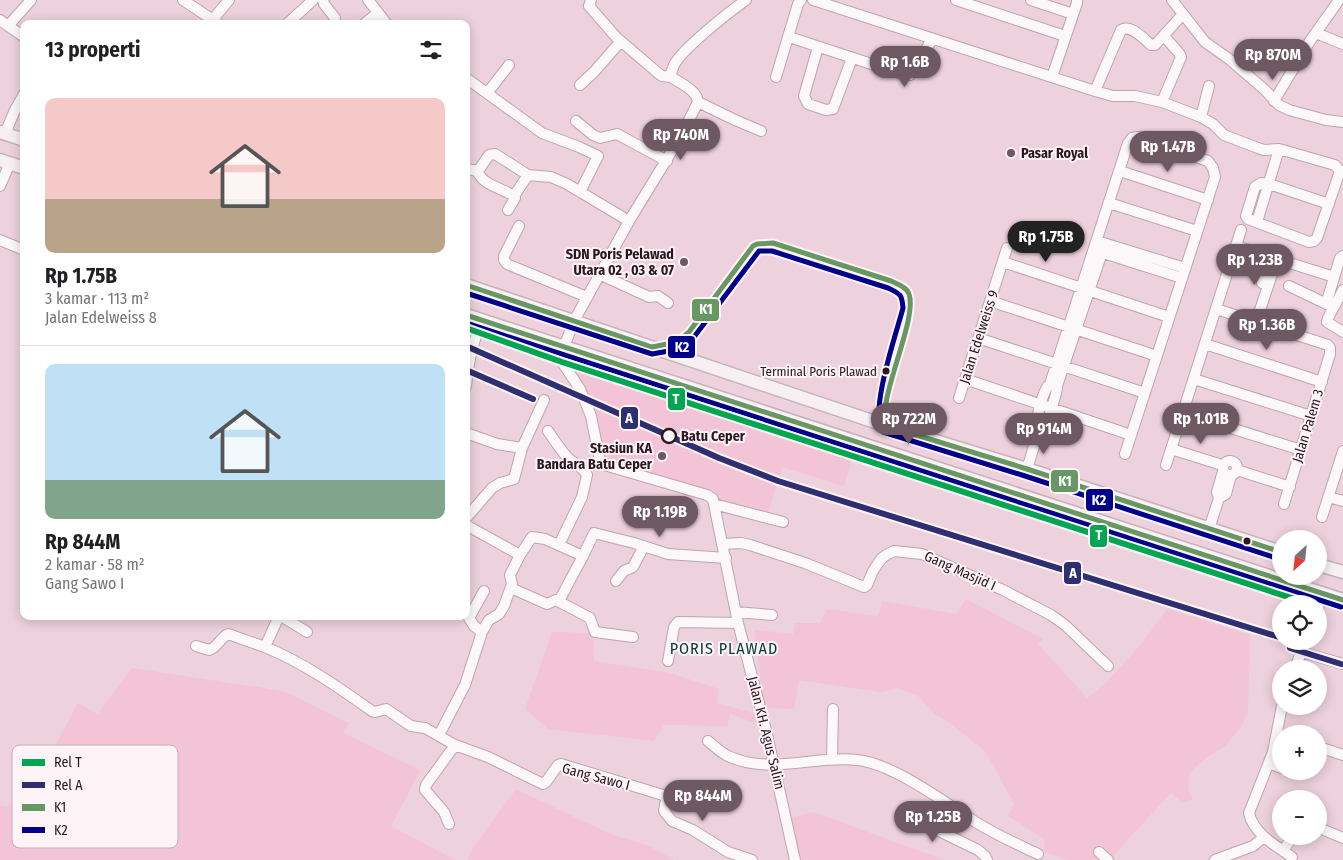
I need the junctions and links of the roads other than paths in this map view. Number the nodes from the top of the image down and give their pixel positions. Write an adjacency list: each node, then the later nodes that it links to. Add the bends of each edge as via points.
1 (31, 0): 25 (street)
2 (183, 0): 20 (street)
3 (229, 0): 21 (street)
4 (313, 0): 22 (street)
5 (324, 0): 19 (street)
6 (368, 0): 16 (street)
7 (590, 0): 32 (street, via 590,6)
8 (802, 0): 30 (street)
9 (956, 0): 28 (street)
10 (1032, 0): 17 (street)
11 (1077, 0): 17 (street)
12 (1172, 0): 18 (street)
13 (1339, 0): 26 (street)
14 (820, 1): 31 (street)
15 (738, 2): 38 (street, via 680,56)
16 (378, 13): 23 (street); 24 (street)
17 (1073, 14): 28 (street)
18 (1183, 14): 29 (street); 46 (street, via 1206,42)
19 (335, 18)
20 (214, 20)
21 (217, 20)
22 (291, 20)
23 (369, 20)
24 (384, 20)
25 (4, 23): 27 (street)
26 (1316, 33): 33 (street); 46 (street)
27 (20, 34)
28 (1066, 36): 39 (street)
29 (1164, 36): 43 (street, via 1151,44 1128,28 1121,30); 48 (street, via 1180,57)
30 (789, 37): 34 (street); 37 (street)
31 (932, 39): 35 (street, via 910,75); 39 (street)
32 (621, 41): 38 (street, via 662,76); 41 (street)
33 (1343, 44)
34 (818, 47): 35 (street); 35 (street, via 804,96 808,104 826,110 833,109)
35 (852, 58)
36 (509, 65): 44 (street)
37 (776, 76)
38 (672, 77): 47 (street, via 694,92)
39 (1052, 77): 43 (street)
40 (470, 81): 44 (street)
41 (580, 85)
42 (1209, 86): 49 (street)
43 (1095, 91): 48 (street)
44 (488, 92): 65 (street, via 542,133 598,156)
45 (20, 101): 53 (street)
46 (1274, 101): 51 (street, via 1289,110)
47 (698, 102): 52 (street); 56 (street)
48 (1162, 102): 49 (street)
49 (1201, 117): 55 (street, via 1224,135 1258,148)
50 (576, 121): 56 (street, via 593,135 600,138 617,134)
51 (1343, 122)
52 (761, 131)
53 (2, 133): 54 (main road)
54 (20, 139)
55 (1279, 149): 63 (street); 69 (street, via 1338,167 1340,171)
56 (667, 161): 71 (street)
57 (5, 162): 58 (main road); 64 (street)
58 (20, 167)
59 (470, 170): 60 (street)
60 (478, 171): 62 (street, via 493,154); 66 (street, via 484,180)
61 (1120, 171): 67 (street); 67 (street, via 1128,143 1138,137 1208,160 1215,177); 68 (street)
62 (528, 175): 65 (street, via 551,177); 66 (street)
63 (1269, 184): 69 (street); 69 (street, via 1257,222 1309,242 1317,238)
64 (0, 186)
65 (580, 192): 71 (street)
66 (514, 196): 70 (street)
67 (1208, 200): 73 (street)
68 (1109, 203): 73 (street); 76 (street)
69 (1329, 204)
70 (508, 210)
71 (628, 220): 83 (street)
72 (518, 226): 89 (street, via 504,256 507,264)
73 (1197, 231): 82 (street)
74 (1239, 238): 80 (street); 84 (street); 93 (street)
75 (0, 240): 77 (street)
76 (1099, 247): 82 (street); 87 (street)
77 (20, 248)
78 (1007, 248): 81 (street, Jalan Edelweiss 9)
79 (1343, 256): 84 (street)
80 (1274, 258): 84 (street); 97 (street)
81 (1003, 262): 87 (street); 90 (street, Jalan Edelweiss 9)
82 (1184, 273): 95 (street)
83 (599, 274): 89 (street); 91 (street, via 649,297 658,296)
84 (1335, 274): 92 (street)
85 (1289, 286): 92 (street)
86 (470, 287): 98 (main road)
87 (1085, 289): 95 (street); 99 (street)
88 (1343, 291): 92 (street)
89 (587, 297): 98 (street)
90 (990, 302): 99 (street); 101 (street, Jalan Edelweiss 9)
91 (668, 303)
92 (1330, 306): 100 (street, via 1327,322)
93 (1216, 309): 97 (street); 103 (street)
94 (470, 316): 96 (main road)
95 (1170, 317): 104 (street)
96 (483, 321): 102 (main road); 105 (street)
97 (1253, 321): 109 (street, Jalan Palem 3, via 1328,345 1330,354)
98 (573, 325): 102 (street); 125 (main road)
99 (1073, 328): 104 (street); 106 (street)
100 (1343, 332)
101 (978, 338): 106 (street); 107 (street, Jalan Edelweiss 9)
102 (566, 344): 130 (street, via 562,362 580,390 591,416 600,462 707,495); 149 (main road)
103 (1205, 344): 108 (street); 109 (street)
104 (1157, 356): 110 (street)
105 (470, 363)
106 (1060, 365): 110 (street); 113 (street, via 1044,391)
107 (965, 379): 111 (street, Jalan Edelweiss 9); 113 (street)
108 (1194, 379): 114 (street); 115 (street)
109 (1322, 382): 115 (street, Jalan Palem 3)
110 (1145, 393): 118 (street)
111 (959, 398)
112 (544, 400): 119 (street)
113 (1046, 406): 118 (street); 125 (street, via 1044,430 1038,433)
114 (1183, 413): 120 (street); 121 (street)
115 (1311, 416): 121 (street, Jalan Palem 3)
116 (548, 431): 138 (street, via 568,458 587,475 582,497)
117 (470, 434): 119 (street)
118 (1131, 435): 122 (street)
119 (522, 448): 133 (street, via 514,479 492,488)
120 (1171, 449): 124 (street); 126 (street)
121 (1301, 450): 127 (street, Jalan Palem 3)
122 (1125, 454)
123 (1342, 458): 128 (street)
124 (1166, 465)
125 (1027, 469): 136 (main road)
126 (1228, 471): 127 (street); 136 (street, via 1217,492 1220,498)
127 (1290, 487): 131 (street, Jalan Palem 3)
128 (1328, 497): 129 (street); 132 (street)
129 (1343, 501)
130 (714, 504): 134 (street); 137 (street, Jalan KH. Agus Salim)
131 (1284, 504)
132 (1322, 517)
133 (470, 521)
134 (784, 522)
135 (470, 527): 141 (street)
136 (1209, 528): 140 (main road)
137 (722, 544): 143 (street, Jalan KH. Agus Salim); 169 (street, Gang Masjid I, via 750,545 864,587 886,555 894,551 922,554 1051,615)
138 (559, 545): 141 (street, via 532,537); 142 (street)
139 (644, 546): 142 (street, via 594,533); 143 (street, via 668,554); 146 (street, via 633,567 624,571)
140 (1272, 549)
141 (520, 555): 147 (street, via 510,575)
142 (583, 556): 152 (street)
143 (726, 558): 153 (street, Jalan KH. Agus Salim)
144 (1328, 567): 145 (main road)
145 (1343, 572)
146 (616, 581)
147 (511, 588): 152 (street, via 547,604); 161 (street, via 502,610 489,620)
148 (484, 591): 155 (street)
149 (1309, 595)
150 (1327, 599): 151 (main road)
151 (1343, 600)
152 (559, 601): 162 (street, via 590,618 595,632)
153 (736, 612): 154 (street); 159 (street, Jalan KH. Agus Salim)
154 (772, 615)
155 (470, 616)
156 (278, 620): 164 (street)
157 (287, 620): 160 (street)
158 (470, 620): 161 (street)
159 (738, 623): 167 (street, via 678,622 674,627); 180 (street, Jalan KH. Agus Salim)
160 (307, 632)
161 (482, 632): 171 (street, via 465,686)
162 (633, 637)
163 (196, 646): 164 (street, via 209,650 228,634)
164 (265, 647): 171 (street, via 323,676 372,711 386,709 411,726)
165 (1302, 652): 166 (street); 168 (street)
166 (1299, 660)
167 (668, 661)
168 (1343, 664)
169 (1108, 666)
170 (833, 709): 177 (street)
171 (439, 735): 173 (street)
172 (708, 741): 180 (street, via 721,752 742,762)
173 (456, 745): 182 (street, via 425,790 444,812); 191 (street, Gang Sawo I, via 543,784 560,764 663,795 666,799 664,811 672,821 728,852)
174 (1327, 750): 176 (street)
175 (1272, 755): 178 (street)
176 (1343, 755)
177 (832, 760): 180 (street); 181 (street, via 859,760 884,768)
178 (1269, 763): 179 (street); 184 (street, via 1249,813)
179 (1272, 764)
180 (774, 765): 192 (street, Jalan KH. Agus Salim)
181 (951, 806): 190 (street, via 996,834); 193 (street, via 936,824 936,830 978,850)
182 (449, 824)
183 (1327, 831): 185 (street)
184 (1264, 837): 186 (street); 195 (street, via 1253,846)
185 (1343, 838)
186 (1272, 843)
187 (1275, 845): 188 (street, via 1287,854)
188 (1290, 845)
189 (1099, 852): 194 (street)
190 (1038, 854)
191 (752, 860)
192 (795, 860)
193 (987, 860)
194 (1108, 860)
195 (1215, 860)

